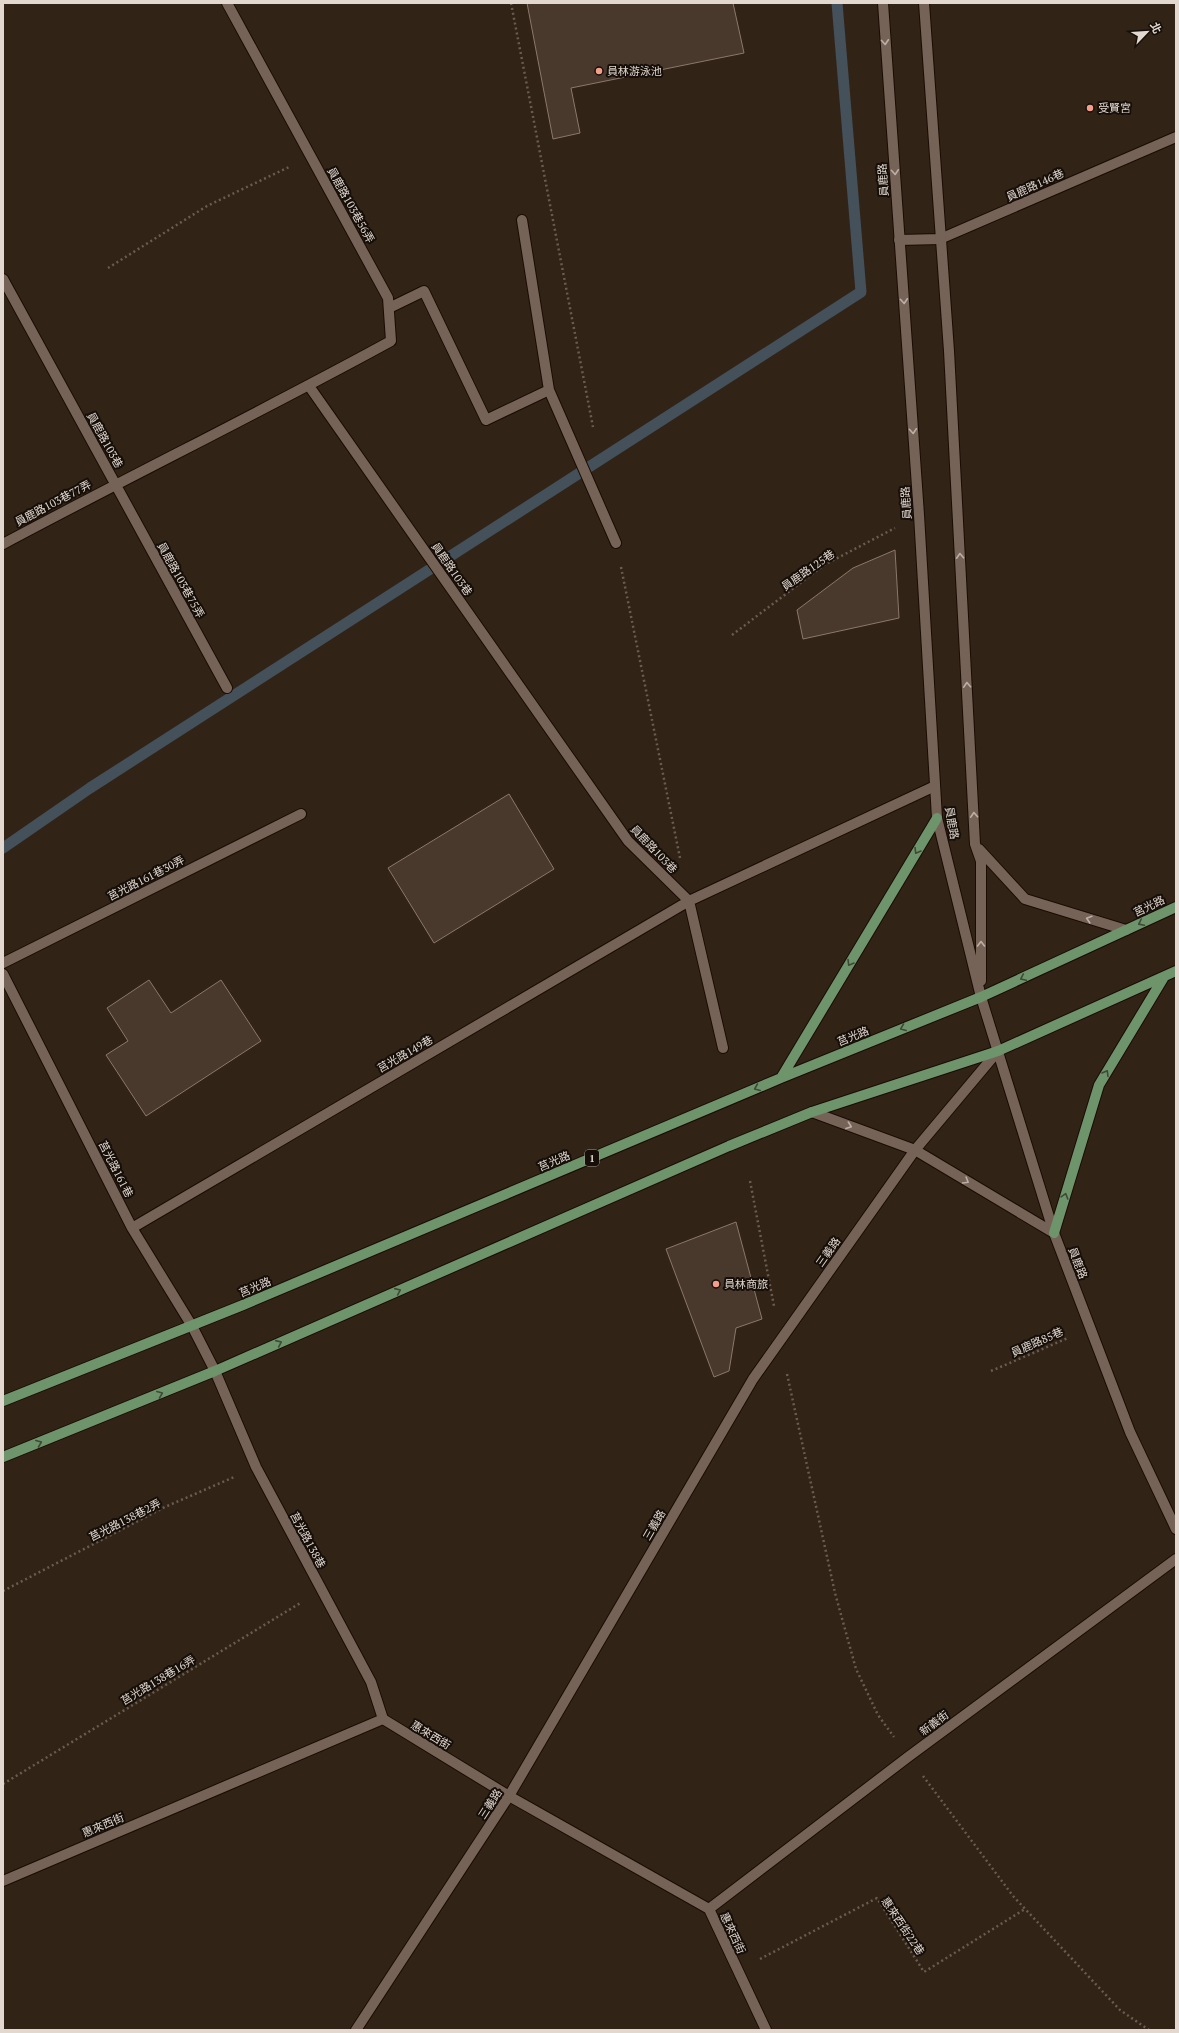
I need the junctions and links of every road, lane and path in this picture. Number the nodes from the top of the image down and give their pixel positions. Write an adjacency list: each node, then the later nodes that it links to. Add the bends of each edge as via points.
1 (227, 3): 6 (street, 員鹿路103巷56弄)
2 (511, 3): 15 (path)
3 (883, 3): 9 (street, 員鹿路, one-way to 9)
4 (924, 3): 8 (street, 員鹿路)
5 (1176, 137): 8 (street, 員鹿路146巷)
6 (312, 157): 10 (path, via 207,206); 12 (street, 員鹿路103巷56弄, via 388,298)
7 (522, 220): 14 (street)
8 (940, 239): 9 (street, 員鹿路146巷); 25 (street, 員鹿路, one-way to 8, via 949,351)
9 (899, 240): 17 (street, 員鹿路, one-way to 17)
10 (108, 268)
11 (3, 279): 16 (street, 員鹿路103巷)
12 (389, 308): 13 (street, 員鹿路103巷56弄, via 391,341); 14 (street, via 424,291 486,420)
13 (309, 386): 16 (street, 員鹿路103巷); 26 (street, 員鹿路103巷, via 628,841)
14 (548, 390): 18 (street)
15 (593, 428)
16 (115, 484): 19 (street, 員鹿路103巷77弄); 21 (street, 員鹿路103巷75弄)
17 (919, 515): 20 (path, 員鹿路125巷, via 824,565); 22 (street, 員鹿路)
18 (616, 543): 26 (path)
19 (3, 544)
20 (732, 635)
21 (227, 688)
22 (935, 786): 24 (street, 員鹿路); 26 (street)
23 (301, 814): 29 (street, 莒光路161巷30弄)
24 (937, 818): 33 (street, 員鹿路); 36 (main road, one-way to 36)
25 (975, 844): 28 (street, one-way to 25, via 1025,899); 33 (street, 員鹿路, one-way to 25, via 981,861)
26 (689, 901): 34 (street); 40 (street, 莒光路149巷)
27 (1176, 906): 28 (main road, 莒光路 / 1, one-way to 28)
28 (1126, 930): 33 (main road, 莒光路 / 1, one-way to 33)
29 (3, 963)
30 (1176, 971): 32 (main road)
31 (3, 974): 40 (street, 莒光路161巷)
32 (1164, 977): 35 (main road); 41 (main road, one-way to 32, via 1099,1085)
33 (981, 997): 35 (street, 員鹿路); 36 (main road, 莒光路 / 1, one-way to 36)
34 (723, 1048)
35 (998, 1051): 37 (main road); 38 (street, 三義路); 41 (street, 員鹿路)
36 (781, 1078): 42 (main road, 莒光路 / 1, one-way to 42)
37 (812, 1112): 38 (street, one-way to 38); 45 (main road, one-way to 37)
38 (915, 1150): 41 (street, one-way to 41); 44 (street, 三義路)
39 (750, 1181): 44 (path)
40 (132, 1228): 42 (street, 莒光路161巷)
41 (1054, 1233): 43 (street, 員鹿路)
42 (192, 1326): 45 (street, 莒光路161巷); 47 (main road, 莒光路 / 1)
43 (1090, 1328): 46 (path, 員鹿路85巷); 50 (street, 員鹿路, via 1130,1432)
44 (780, 1341): 55 (path, via 835,1593 856,1669 878,1715); 57 (street, 三義路, via 753,1379)
45 (215, 1371): 48 (main road, one-way to 45); 49 (street, 莒光路138巷)
46 (991, 1372)
47 (3, 1401)
48 (3, 1457)
49 (256, 1467): 52 (street, 莒光路138巷); 53 (path, 莒光路138巷2弄, via 165,1507)
50 (1176, 1529)
51 (1176, 1559): 55 (street, 新義街)
52 (321, 1590): 54 (street, 莒光路138巷, via 371,1682); 56 (path, 莒光路138巷16弄)
53 (3, 1592)
54 (383, 1719): 57 (street, 惠來西街); 58 (street, 惠來西街)
55 (908, 1757): 59 (street, 新義街); 60 (path)
56 (3, 1784)
57 (509, 1796): 59 (street, 惠來西街); 62 (street, 三義路)
58 (3, 1881)
59 (709, 1909): 61 (street, 惠來西街)
60 (1025, 1909): 61 (path, 惠來西街22巷, via 924,1972 877,1898); 64 (path, via 1120,2010)
61 (738, 1970): 63 (street, 惠來西街)
62 (356, 2030)
63 (766, 2030)
64 (1149, 2030)

